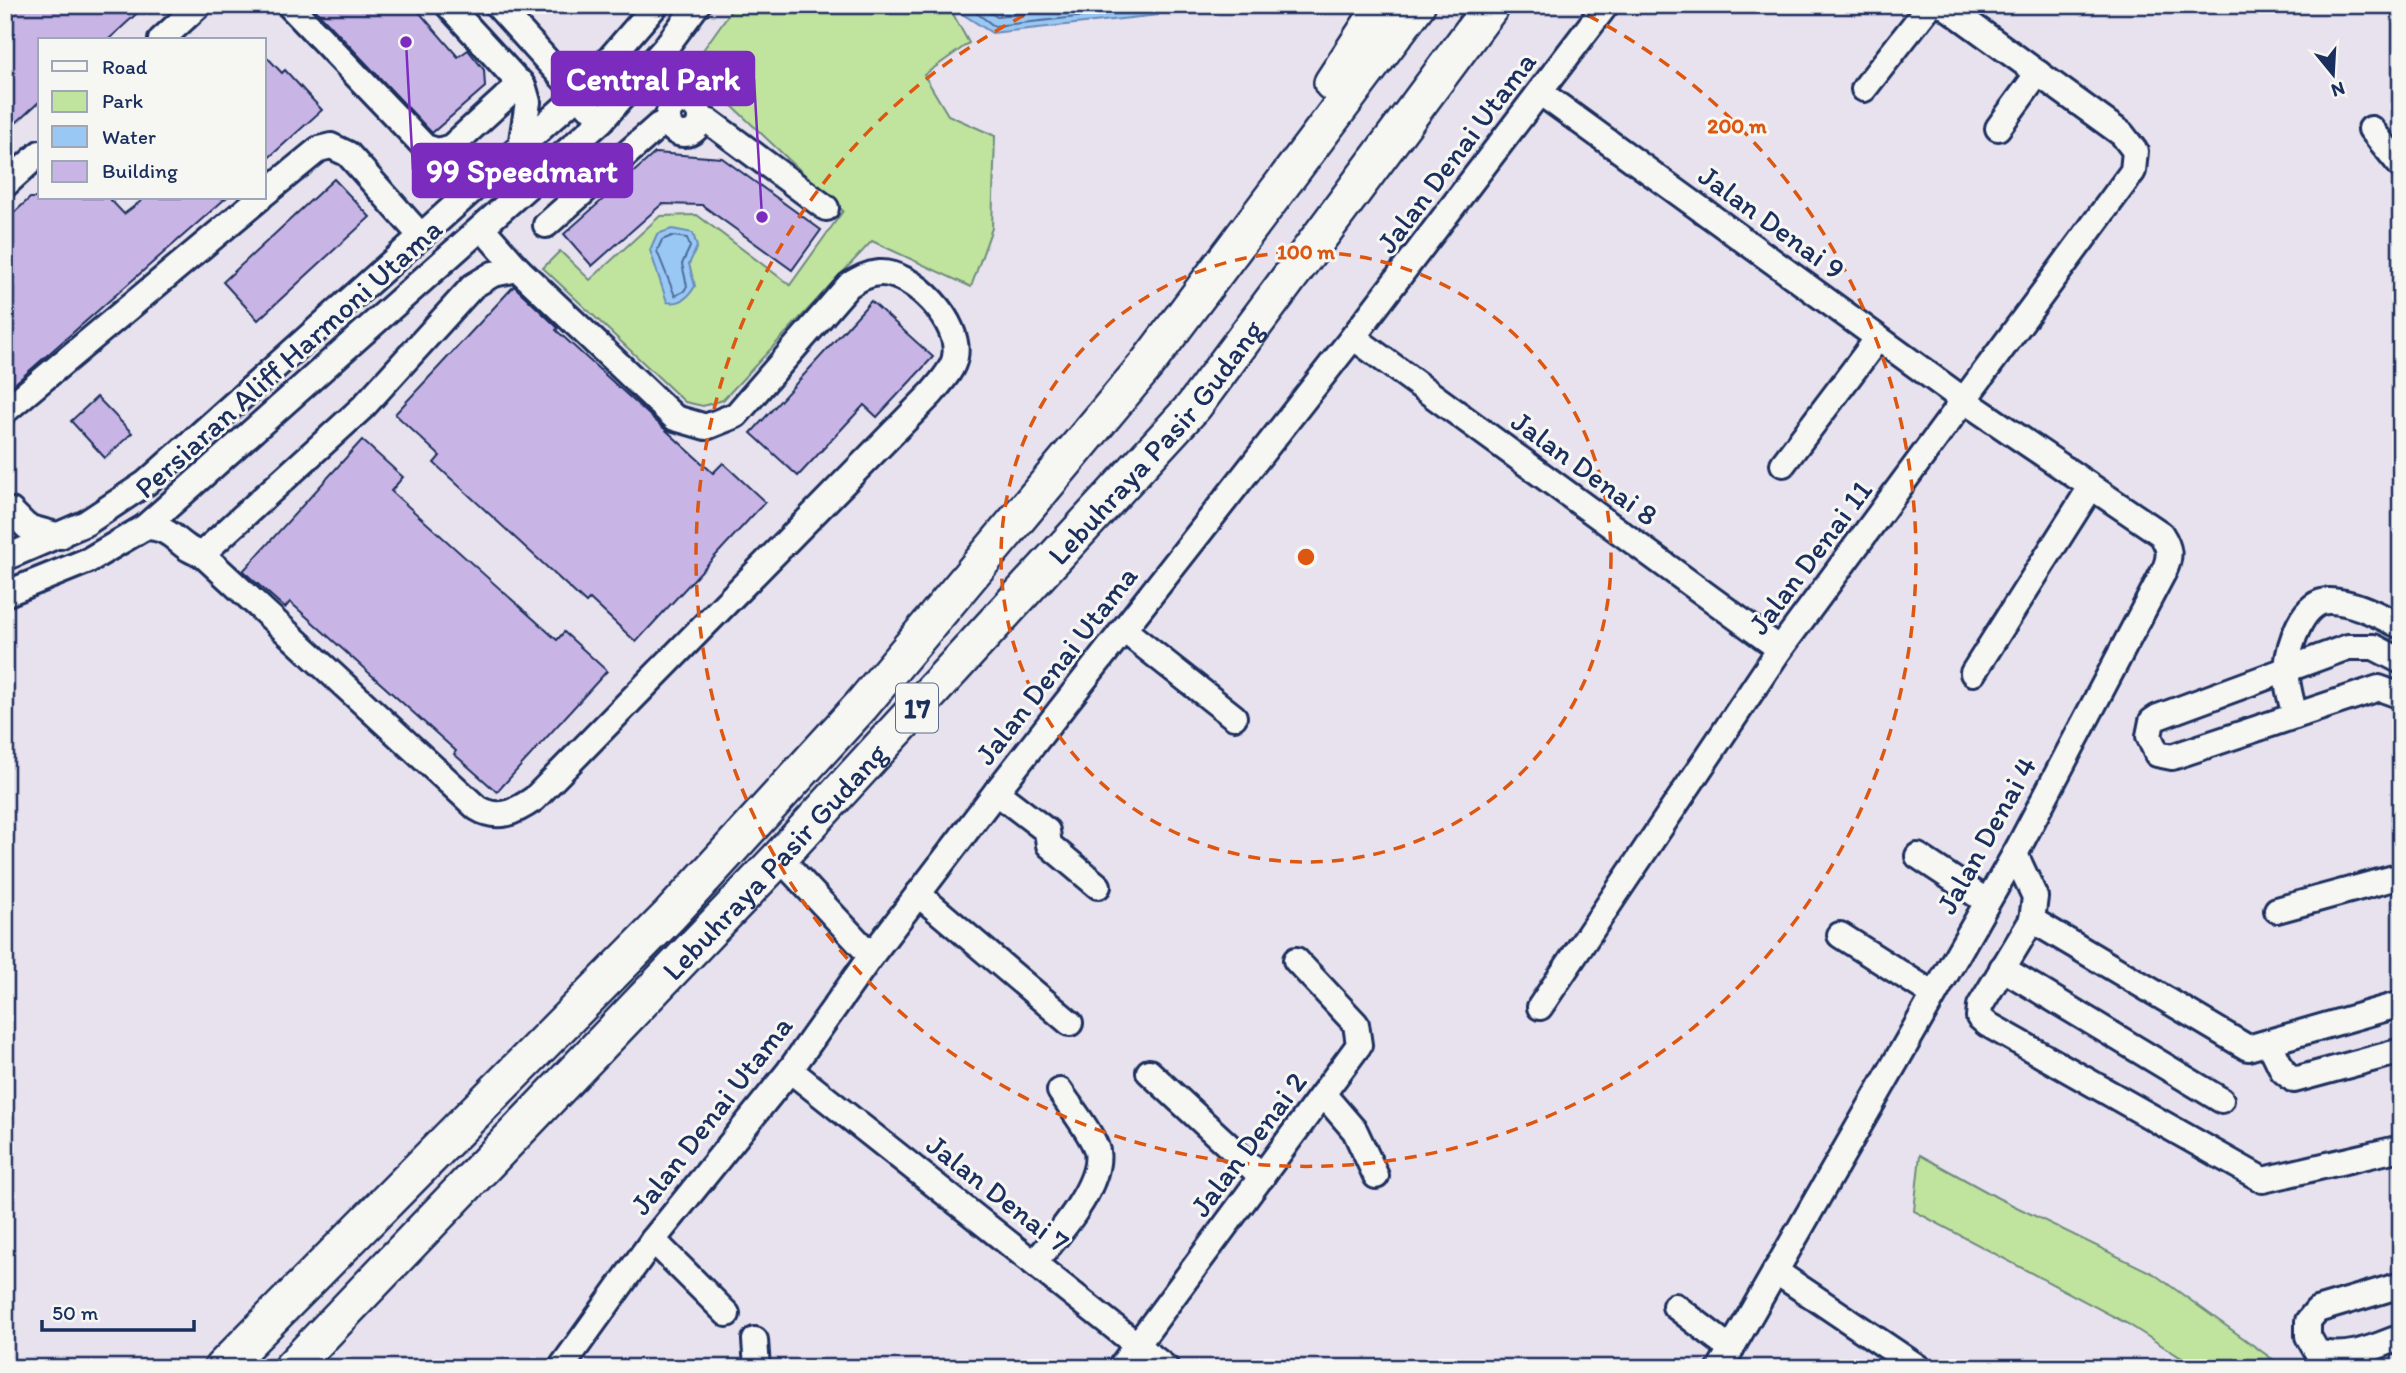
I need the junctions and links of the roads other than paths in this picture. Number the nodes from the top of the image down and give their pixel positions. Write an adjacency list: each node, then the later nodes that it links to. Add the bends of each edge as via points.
1 (198, 5): 13 (street)
2 (289, 5): 18 (street, via 425,147 451,147)
3 (448, 5): 18 (street)
4 (497, 5): 15 (street)
5 (656, 5): 14 (street, Persiaran Aliff Harmoni Utama)
6 (697, 5): 16 (street, Persiaran Aliff Harmoni Utama)
7 (1383, 5): 41 (highway)
8 (1418, 5): 41 (highway, Lebuhraya Pasir Gudang / 17)
9 (1492, 5): 66 (highway, Lebuhraya Pasir Gudang / 17, via 1194,406)
10 (1606, 5): 20 (street, Jalan Denai Utama)
11 (1930, 5): 19 (street)
12 (1944, 5): 17 (street)
13 (163, 38)
14 (611, 59): 15 (street); 21 (street, Persiaran Aliff Harmoni Utama)
15 (553, 66): 21 (street)
16 (646, 70): 22 (street, via 662,83); 23 (street, Persiaran Aliff Harmoni Utama)
17 (2038, 73): 24 (street); 42 (street, Jalan Denai 11, via 2122,135 2135,151 2133,171)
18 (521, 83): 26 (street, via 528,102)
19 (1864, 89)
20 (1541, 93): 39 (street, Jalan Denai Utama); 40 (street, Jalan Denai 9)
21 (578, 95): 23 (street); 26 (street, Persiaran Aliff Harmoni Utama)
22 (673, 112): 32 (street, via 687,102 695,106 700,119); 33 (street)
23 (601, 121): 34 (street, Persiaran Aliff Harmoni Utama)
24 (1998, 128)
25 (2371, 129): 28 (street)
26 (521, 147): 35 (street, Persiaran Aliff Harmoni Utama)
27 (38, 155): 29 (street)
28 (2401, 166)
29 (5, 185)
30 (266, 193): 35 (street, via 319,149 331,146 348,153)
31 (257, 200): 43 (street)
32 (826, 208)
33 (546, 225)
34 (482, 228): 36 (street, Persiaran Aliff Harmoni Utama); 37 (street)
35 (421, 236): 49 (street, Persiaran Aliff Harmoni Utama, via 146,483)
36 (456, 251): 38 (street); 46 (street, Persiaran Aliff Harmoni Utama)
37 (518, 269): 38 (street); 51 (street, via 675,418 694,425 706,427 736,415 849,285 863,276 896,276 934,303 950,321 955,358 932,393 534,800 515,812 487,814 477,808)
38 (482, 279): 51 (street, via 363,407)
39 (1353, 337): 55 (street, Jalan Denai Utama); 56 (street, Jalan Denai 8)
40 (1878, 338): 42 (street, Jalan Denai 9); 44 (street)
41 (1147, 364): 101 (highway, Lebuhraya Pasir Gudang / 17, via 861,706 670,915)
42 (1965, 401): 45 (street, Jalan Denai 4); 56 (street, Jalan Denai 11)
43 (5, 411)
44 (1783, 464)
45 (2091, 487): 59 (street); 64 (street, Jalan Denai 4, via 2161,534 2170,559)
46 (180, 495): 48 (street, Persiaran Aliff Harmoni Utama); 51 (street, via 176,513 201,544)
47 (8, 504): 49 (street, via 27,527); 50 (street, via 12,531)
48 (145, 527): 51 (street, via 170,532 192,552); 53 (street, Persiaran Aliff Harmoni Utama, via 89,561)
49 (60, 536): 52 (street, Persiaran Aliff Harmoni Utama)
50 (5, 549)
51 (202, 554)
52 (5, 558)
53 (5, 593)
54 (2401, 626): 58 (street, via 2358,606 2327,601 2311,606 2299,622)
55 (1124, 630): 62 (street); 63 (street, Jalan Denai Utama)
56 (1780, 649): 79 (street, Jalan Denai 11)
57 (2401, 661): 58 (street, via 2374,647 2348,647)
58 (2286, 669): 61 (street); 61 (street, via 2158,717 2152,721 2149,736 2157,754 2172,757)
59 (1973, 673)
60 (2401, 696): 61 (street, via 2379,688)
61 (2295, 716)
62 (1234, 717)
63 (996, 792): 68 (street, via 1046,831 1049,845); 69 (street, Jalan Denai Utama)
64 (2015, 854): 70 (street, Jalan Denai 4); 72 (street, via 2035,897)
65 (1918, 856): 70 (street)
66 (779, 857): 74 (street); 102 (highway, Lebuhraya Pasir Gudang / 17)
67 (2401, 876): 71 (street)
68 (1097, 886)
69 (918, 894): 74 (street, Jalan Denai Utama); 80 (street)
70 (1986, 901): 77 (street, Jalan Denai 4)
71 (2277, 910)
72 (2032, 920): 76 (street); 81 (street, via 2248,1048)
73 (1840, 935): 77 (street)
74 (871, 956): 83 (street, Jalan Denai Utama)
75 (1296, 960): 86 (street, Jalan Denai 2, via 1348,1013 1360,1034 1359,1045)
76 (2002, 968): 87 (street); 88 (street, via 1980,1006 1979,1017 1987,1024 2263,1180)
77 (1933, 994): 93 (street, Jalan Denai 4)
78 (2401, 1004): 81 (street)
79 (1540, 1007)
80 (1070, 1023)
81 (2269, 1042): 82 (street, via 2283,1071 2294,1080)
82 (2401, 1051)
83 (790, 1070): 91 (street, Jalan Denai Utama); 92 (street, Jalan Denai 7)
84 (1149, 1072): 90 (street)
85 (1060, 1091): 92 (street, via 1097,1151 1096,1158 1087,1192 1067,1225)
86 (1324, 1095): 89 (street, via 1355,1131); 90 (street, Jalan Denai 2)
87 (2221, 1100)
88 (2401, 1148)
89 (1376, 1176)
90 (1262, 1177): 99 (street, Jalan Denai 2)
91 (653, 1240): 96 (street); 103 (street, Jalan Denai Utama)
92 (1034, 1263): 99 (street, Jalan Denai 7)
93 (1775, 1272): 100 (street, Jalan Denai 4); 107 (street)
94 (2401, 1285): 97 (street, via 2317,1310 2308,1321 2308,1336 2317,1352 2336,1357)
95 (1675, 1306): 100 (street)
96 (727, 1314)
97 (2401, 1337)
98 (755, 1340): 104 (street)
99 (1139, 1344): 105 (street, Jalan Denai 2); 106 (street, Jalan Denai 7)
100 (1725, 1358)
101 (222, 1368)
102 (291, 1368)
103 (561, 1368)
104 (757, 1368)
105 (1120, 1368)
106 (1166, 1368)
107 (1919, 1368)

